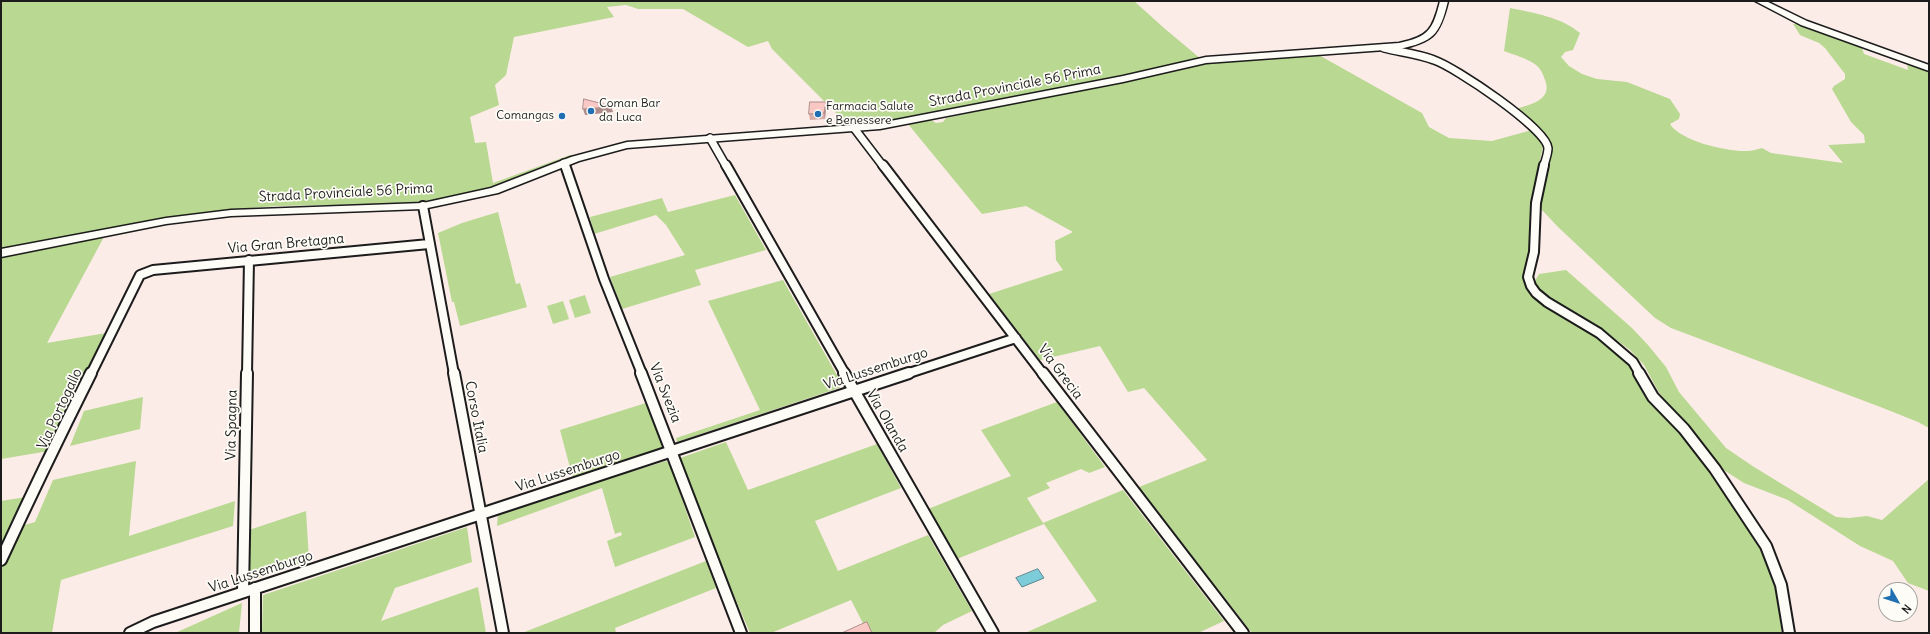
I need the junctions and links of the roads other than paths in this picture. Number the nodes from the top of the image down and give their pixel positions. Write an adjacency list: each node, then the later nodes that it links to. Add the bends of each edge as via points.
1 (1444, 1): 3 (street, Strada Provinciale 56 Prima, via 1436,29 1429,36 1410,44)
2 (1759, 1): 4 (main road, via 1804,23)
3 (1384, 48): 5 (street, Strada Provinciale 56 Prima, via 1216,59 959,112); 25 (street, via 1435,60 1519,115 1542,136 1548,148 1536,203 1534,252 1528,277 1531,286 1547,302 1598,333 1633,362 1653,396 1684,429 1715,469 1766,546 1781,585)
4 (1929, 68)
5 (854, 128): 6 (street, Strada Provinciale 56 Prima); 13 (street, Via Grecia)
6 (710, 138): 7 (street, Strada Provinciale 56 Prima, via 627,145 588,154); 14 (street, Via Olanda)
7 (564, 164): 8 (street, Strada Provinciale 56 Prima, via 500,189); 15 (street, Via Svezia, via 604,279)
8 (423, 206): 9 (street, Corso Italia); 10 (street, Strada Provinciale 56 Prima, via 231,213 166,221)
9 (429, 244): 11 (street, Via Gran Bretagna); 16 (street, Corso Italia)
10 (1, 253)
11 (249, 260): 12 (street, Via Gran Bretagna); 18 (street, Via Spagna)
12 (146, 272): 17 (street, Via Portogallo, via 140,275)
13 (1016, 338): 14 (street, Via Lussemburgo); 24 (street, Via Grecia)
14 (854, 391): 15 (street, Via Lussemburgo); 23 (street, Via Olanda)
15 (673, 452): 16 (street, Via Lussemburgo); 22 (street, Via Svezia)
16 (480, 515): 18 (street, Via Lussemburgo); 21 (street, Corso Italia)
17 (1, 560)
18 (249, 590): 19 (street, Via Lussemburgo, via 153,622); 20 (street, Via Spagna)
19 (130, 633)
20 (255, 633)
21 (503, 633)
22 (741, 633)
23 (993, 633)
24 (1243, 633)
25 (1789, 633)

